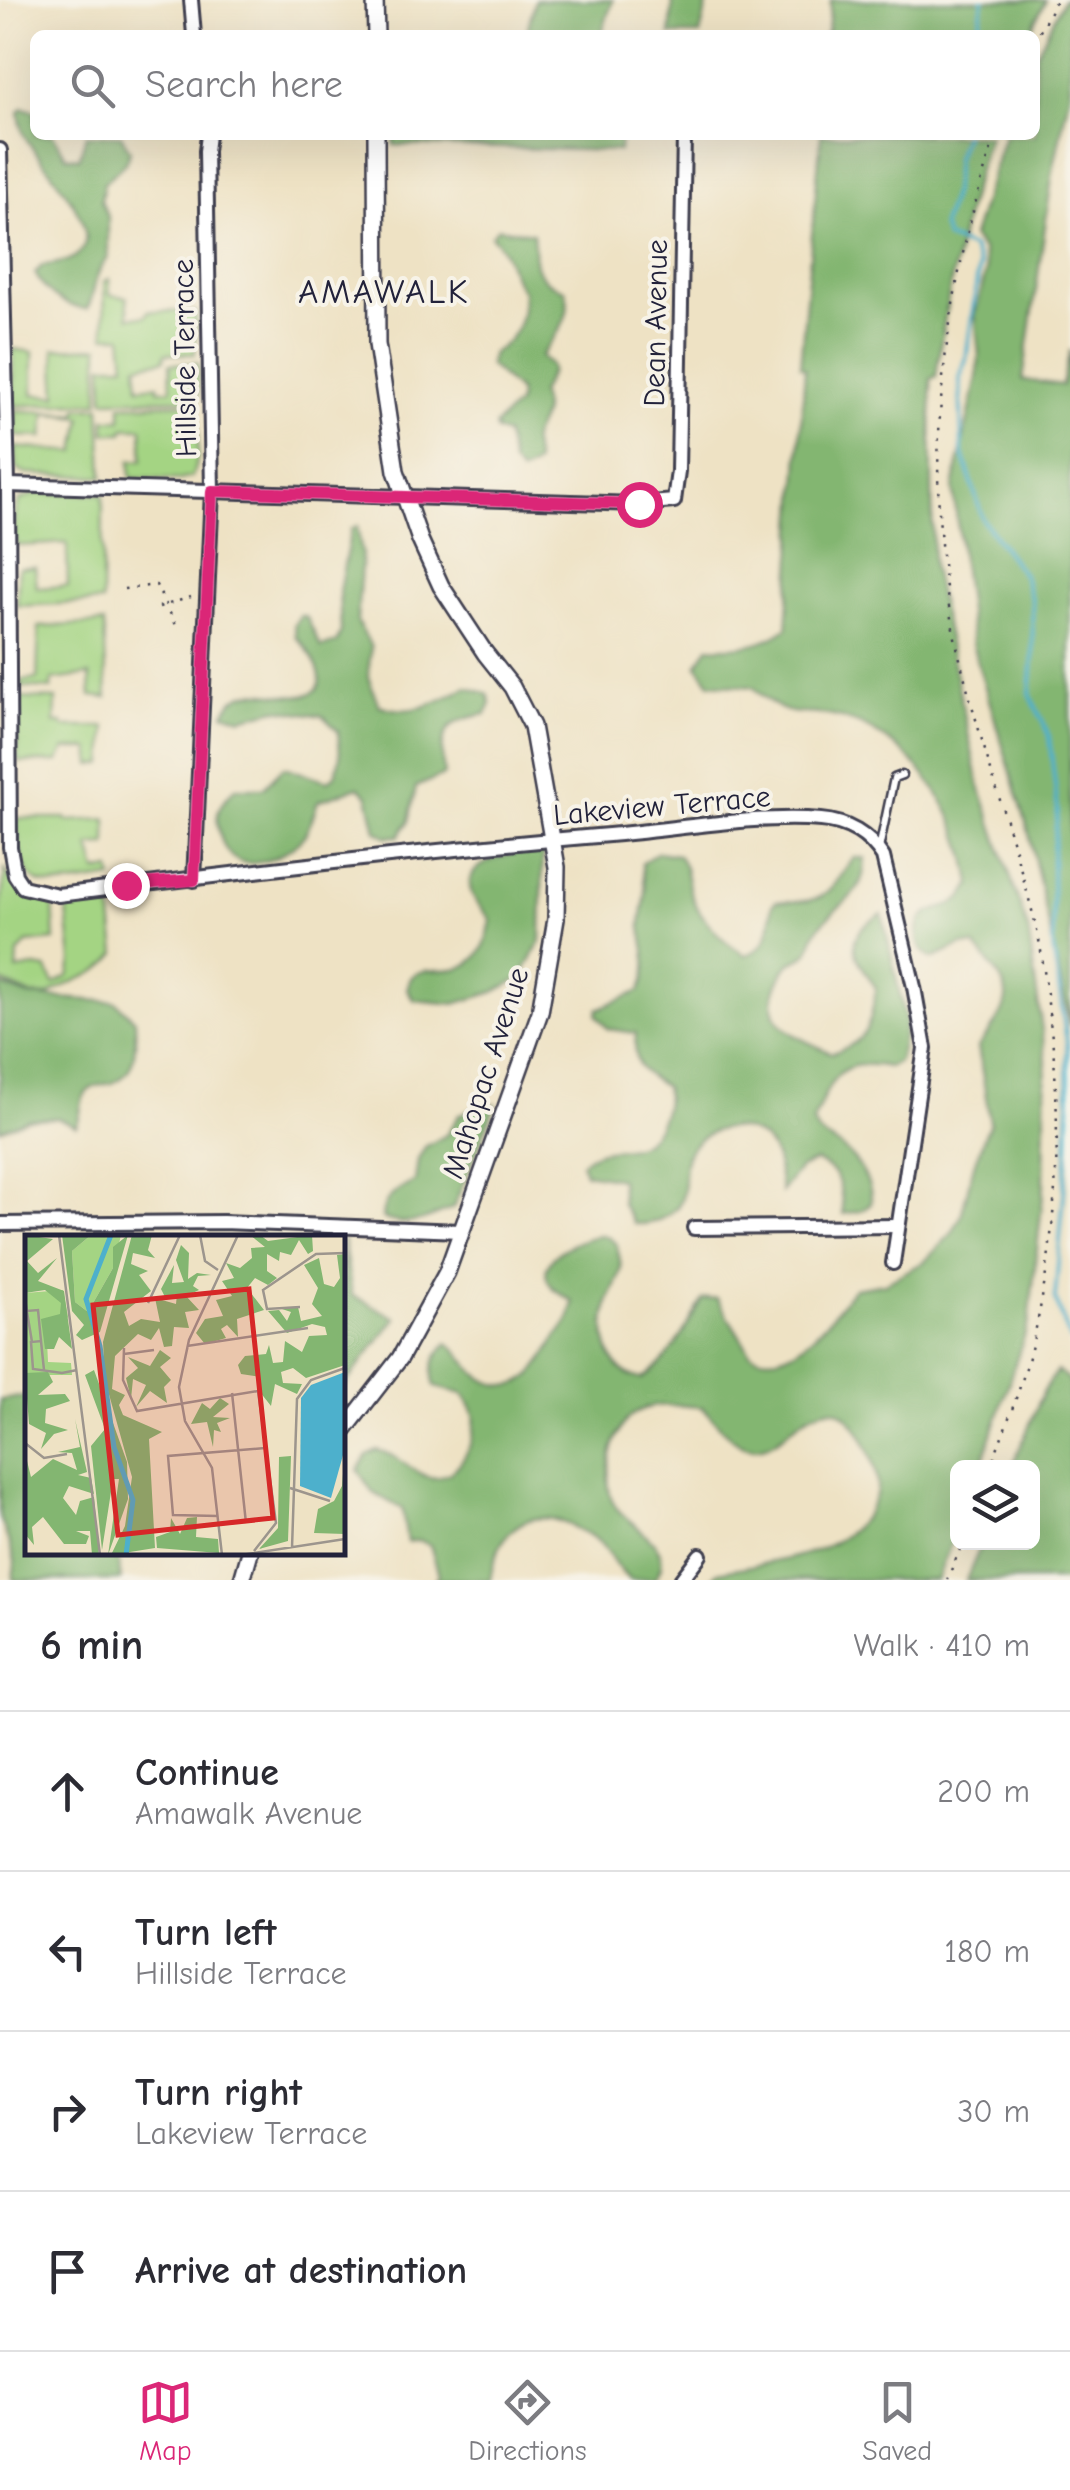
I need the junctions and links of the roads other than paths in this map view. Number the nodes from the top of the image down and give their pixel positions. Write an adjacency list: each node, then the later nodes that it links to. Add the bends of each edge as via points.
1 (191, 0): 3 (street)
2 (375, 0): 4 (street)
3 (194, 30)
4 (376, 30)
5 (207, 140): 10 (street, Hillside Terrace)
6 (376, 140): 11 (street, Mahopac Avenue, via 377,344)
7 (684, 140): 11 (street, Dean Avenue, via 674,501)
8 (0, 150): 9 (street)
9 (8, 485): 10 (street); 15 (street, Lakeview Terrace, via 15,875 23,886 58,895)
10 (212, 491): 11 (street); 15 (street, Hillside Terrace)
11 (403, 498): 13 (street, Mahopac Avenue, via 442,586 532,726)
12 (902, 776): 14 (lane, via 894,778)
13 (553, 840): 14 (street, Lakeview Terrace, via 822,820 850,827); 15 (street, Lakeview Terrace); 19 (street, Mahopac Avenue, via 556,918 540,1012)
14 (878, 851): 17 (street, via 925,1048)
15 (194, 880)
16 (0, 1224): 19 (street)
17 (898, 1226): 18 (street); 20 (street)
18 (694, 1228)
19 (462, 1230): 21 (street, Mahopac Avenue, via 400,1358)
20 (893, 1263)
21 (345, 1429)
22 (249, 1555): 24 (street)
23 (700, 1556): 25 (street)
24 (242, 1580)
25 (682, 1580)

